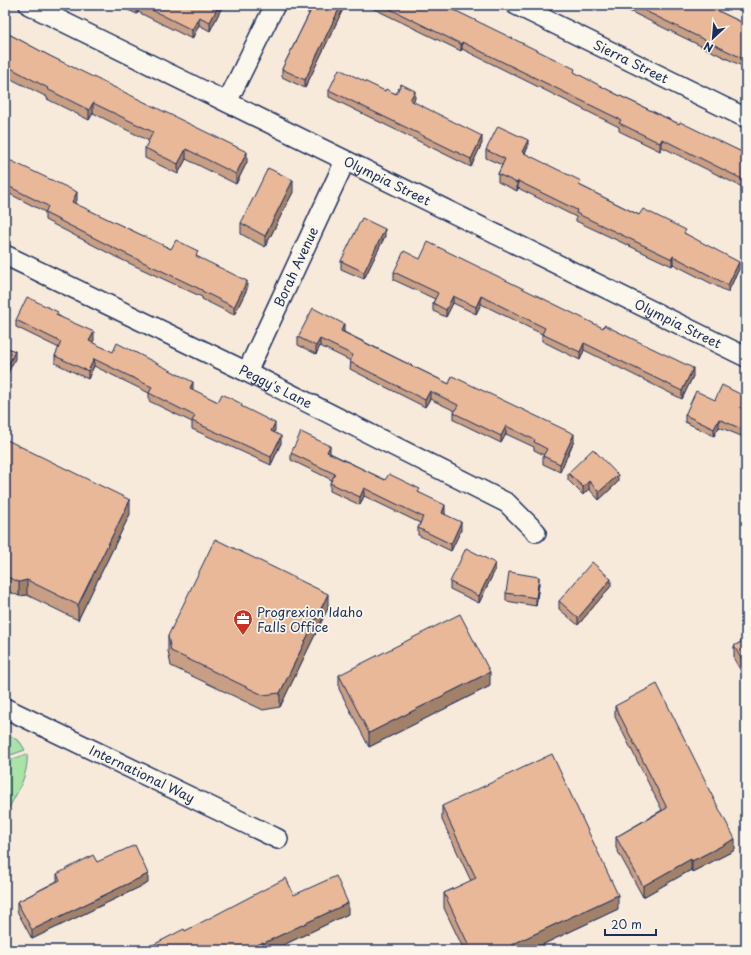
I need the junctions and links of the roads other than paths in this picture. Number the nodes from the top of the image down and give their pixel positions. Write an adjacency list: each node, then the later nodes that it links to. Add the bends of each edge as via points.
1 (29, 5): 4 (street, Olympia Street)
2 (275, 5): 4 (street)
3 (516, 5): 5 (street, Sierra Street)
4 (227, 102): 6 (street, Olympia Street)
5 (746, 118)
6 (345, 161): 8 (street, Olympia Street); 9 (street, Borah Avenue)
7 (5, 255): 9 (street, Peggy's Lane)
8 (746, 357)
9 (247, 372): 10 (street, Peggy's Lane, via 507,503)
10 (536, 532)
11 (5, 708): 12 (street, International Way)
12 (278, 840)

